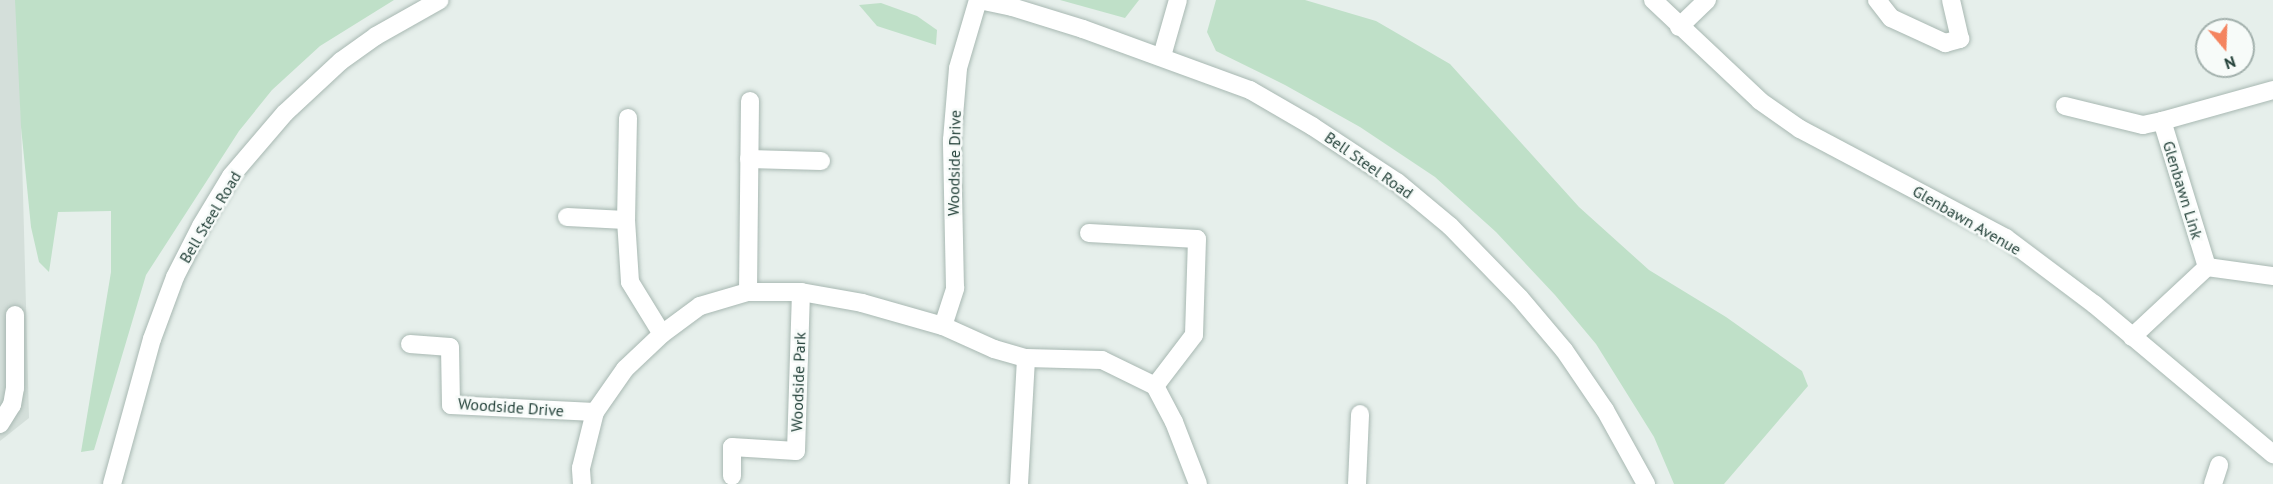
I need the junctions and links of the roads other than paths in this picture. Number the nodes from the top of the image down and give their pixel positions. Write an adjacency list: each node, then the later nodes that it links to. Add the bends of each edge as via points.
1 (440, 0): 37 (street, Bell Steel Road, via 341,61 285,113 231,176 175,277 152,339)
2 (978, 0): 9 (street, Bell Steel Road, via 1012,7); 25 (street, Woodside Drive, via 958,68 952,140 955,288)
3 (1178, 0): 9 (street)
4 (1653, 0): 8 (street, Glenbawn Avenue)
5 (1707, 0): 8 (street)
6 (1877, 0): 7 (street, via 1891,18 1945,43 1960,39)
7 (1950, 1)
8 (1679, 27): 27 (street, Glenbawn Avenue, via 1760,101 1800,129 2007,238)
9 (1162, 56): 42 (street, Bell Steel Road, via 1250,90 1312,126 1397,182 1450,226 1564,350 1605,410)
10 (2273, 90): 14 (street, Glenbawn Link)
11 (750, 101): 15 (street)
12 (2065, 106): 14 (street, via 2143,125)
13 (628, 118): 18 (street)
14 (2162, 121): 20 (street, Glenbawn Link)
15 (749, 159): 16 (street); 22 (street)
16 (821, 161)
17 (567, 217): 18 (street)
18 (626, 220): 26 (street, via 630,282)
19 (1089, 233): 30 (street, via 1197,239 1194,335)
20 (2206, 267): 21 (street); 27 (street)
21 (2273, 276)
22 (748, 292): 23 (street); 26 (street, via 700,306)
23 (801, 292): 25 (street, via 862,303); 36 (street, Woodside Park, via 796,452 732,447)
24 (15, 315): 33 (street, via 15,387 12,405)
25 (943, 327): 29 (street, via 993,349)
26 (662, 334): 31 (street, via 625,369)
27 (2132, 338): 34 (street, Glenbawn Avenue)
28 (410, 344): 31 (street, Woodside Drive, via 450,347 451,405)
29 (1026, 358): 30 (street, via 1102,360); 39 (street)
30 (1155, 386): 40 (street)
31 (595, 412): 38 (street, via 581,468)
32 (1360, 414): 41 (street)
33 (0, 424)
34 (2269, 445)
35 (2219, 465): 43 (street)
36 (732, 476)
37 (112, 484)
38 (582, 484)
39 (1019, 484)
40 (1198, 484)
41 (1357, 484)
42 (1646, 484)
43 (2213, 484)

